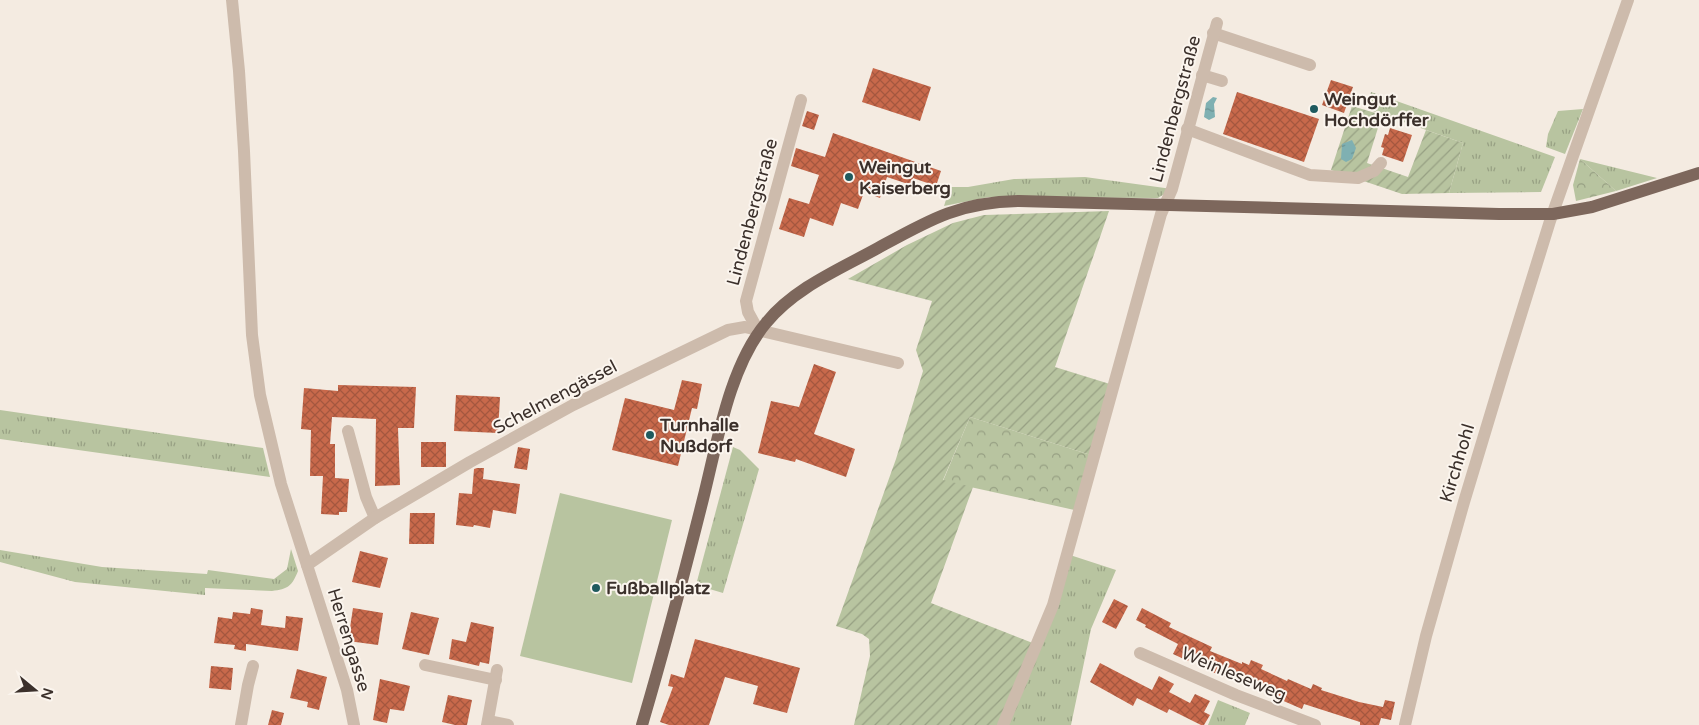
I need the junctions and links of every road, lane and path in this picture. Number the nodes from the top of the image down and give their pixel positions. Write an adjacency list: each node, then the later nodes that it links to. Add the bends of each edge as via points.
1 (232, 0): 16 (street, Herrengasse, via 244,151 252,335 260,395 275,461)
2 (1628, 0): 11 (street, Kirchhohl)
3 (1310, 65): 4 (street, Lindenbergstraße, via 1215,28)
4 (1202, 74): 5 (street); 7 (street, Lindenbergstraße)
5 (1222, 81)
6 (801, 100): 12 (street, Lindenbergstraße, via 746,301)
7 (1187, 129): 8 (street, via 1310,175 1358,178); 10 (street, Lindenbergstraße)
8 (1381, 164)
9 (1699, 173): 11 (main road, via 1592,207)
10 (1165, 205): 11 (main road); 12 (main road, via 1019,201 985,203 950,211 811,285 780,308); 25 (street, Lindenbergstraße, via 1053,605)
11 (1553, 214): 27 (street, Kirchhohl, via 1464,502)
12 (759, 332): 13 (street, Schelmengässel); 15 (street, Schelmengässel, via 737,328 705,340 565,410); 24 (main road, via 742,362 729,399)
13 (898, 363)
14 (348, 431): 15 (street)
15 (375, 518): 16 (street, Schelmengässel)
16 (307, 565): 22 (street, Herrengasse, via 347,690)
17 (1140, 653): 26 (street, Weinleseweg, via 1236,696)
18 (425, 665): 20 (street, via 497,675)
19 (253, 666): 21 (street)
20 (488, 723): 23 (street)
21 (241, 725)
22 (354, 725)
23 (508, 725)
24 (642, 725)
25 (1003, 725)
26 (1315, 725)
27 (1405, 725)

